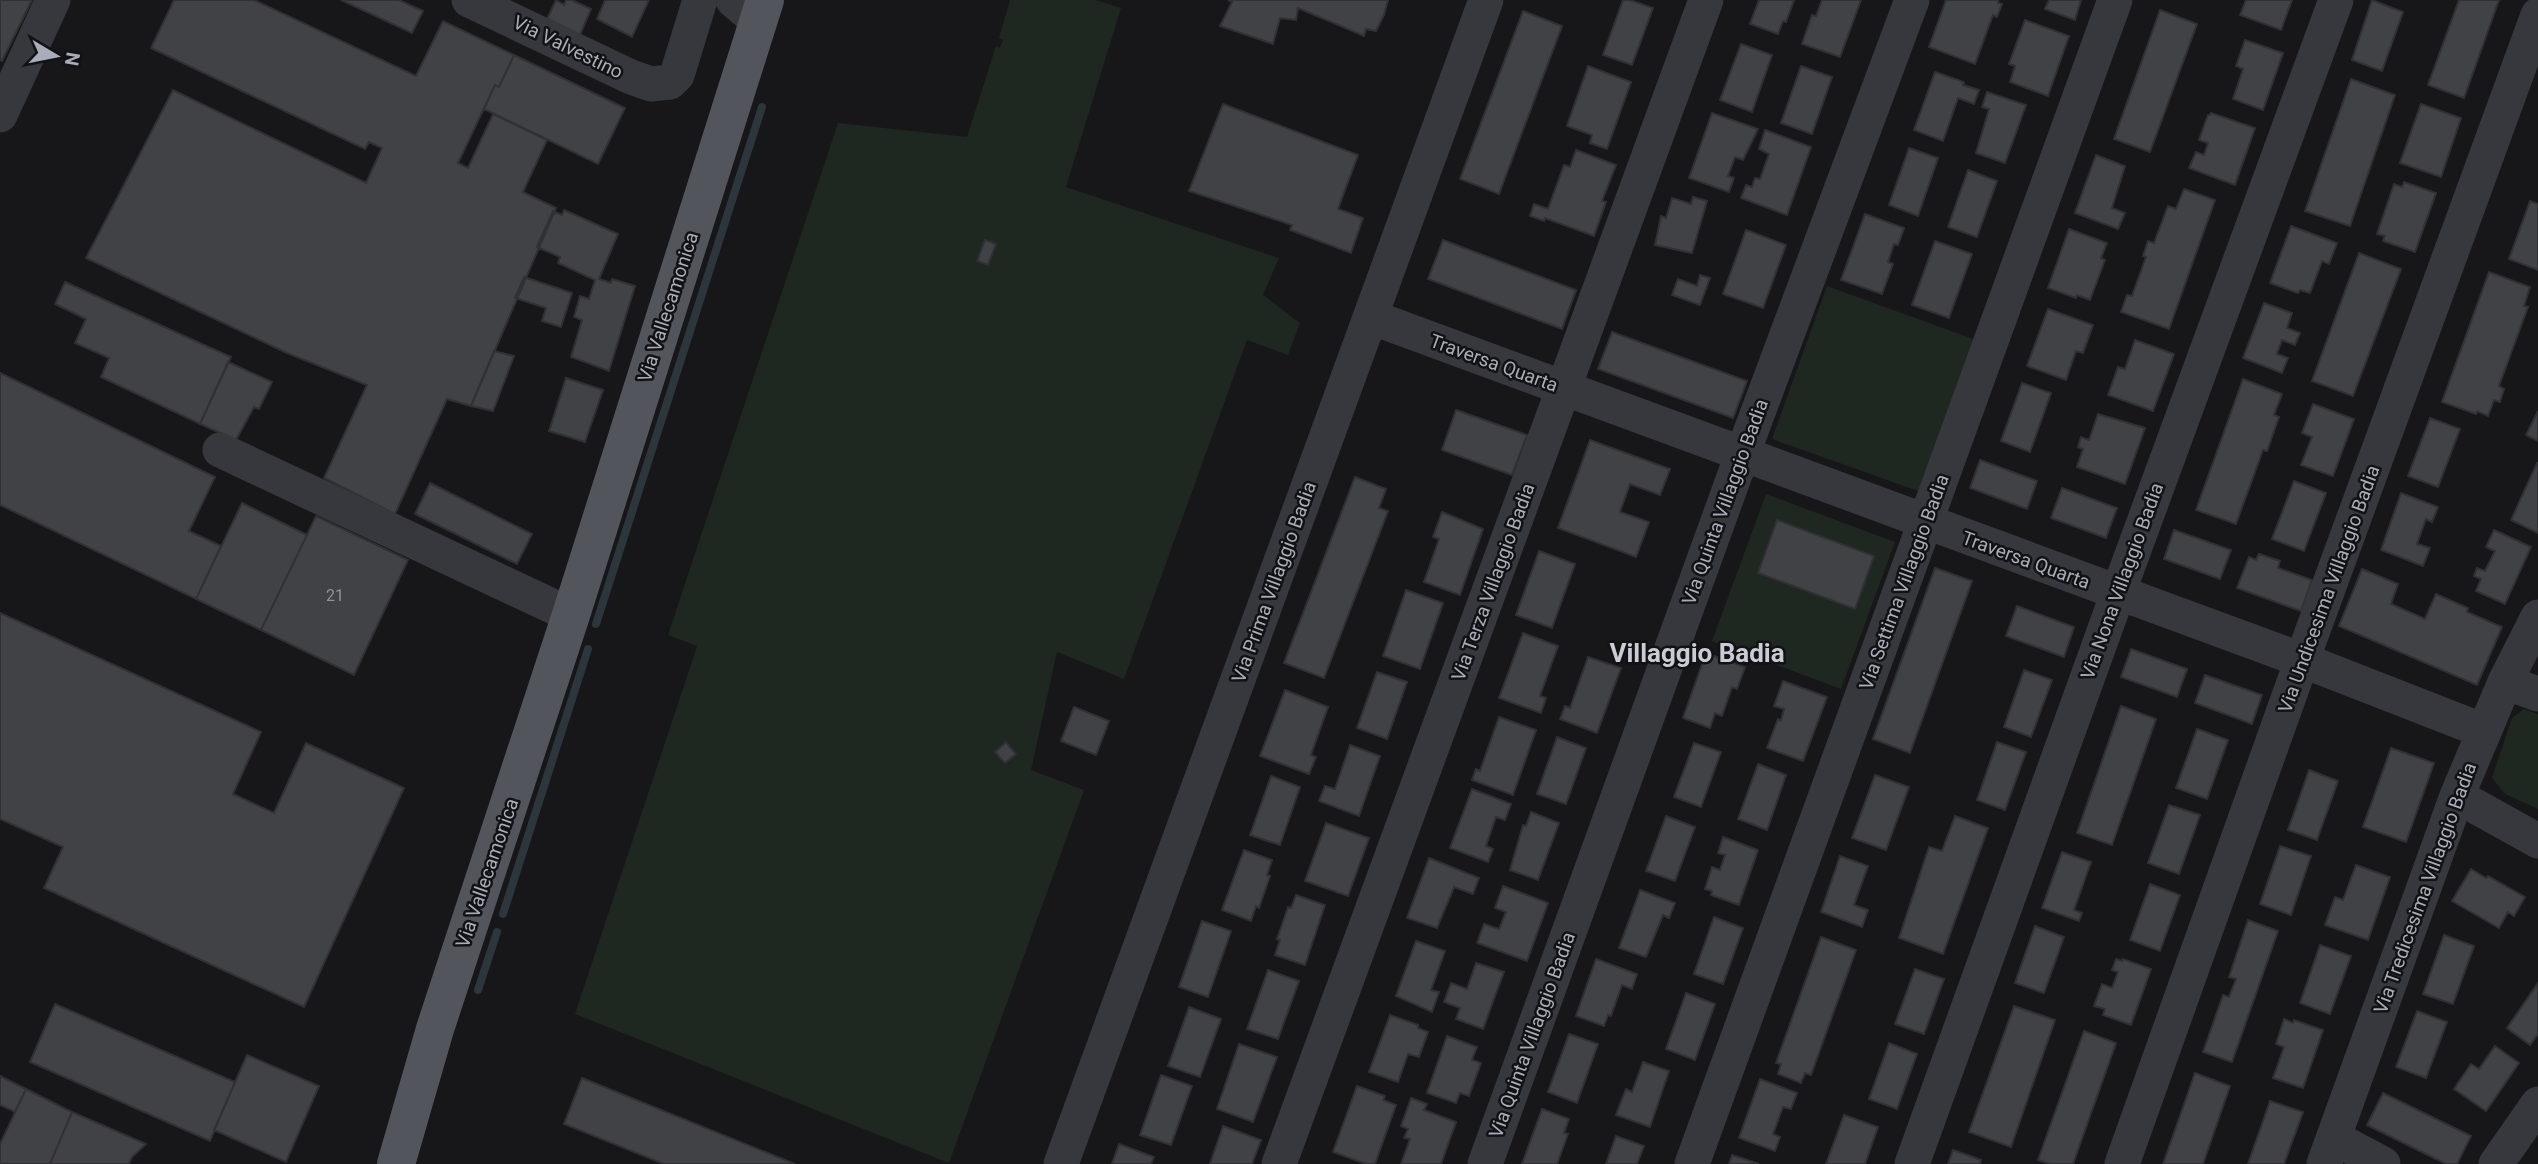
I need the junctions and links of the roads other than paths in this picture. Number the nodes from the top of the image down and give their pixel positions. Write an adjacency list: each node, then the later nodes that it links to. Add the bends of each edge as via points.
1 (52, 0): 11 (street)
2 (469, 0): 3 (street, Via Valvestino, via 631,78 651,83 670,82 677,75)
3 (701, 0)
4 (1486, 0): 12 (street, Via Prima Villaggio Badia)
5 (1706, 0): 13 (street, Via Terza Villaggio Badia)
6 (1912, 0): 15 (street, Via Quinta Villaggio Badia)
7 (2115, 0): 16 (street, Via Settima Villaggio Badia)
8 (2336, 0): 17 (street, Via Nona Villaggio Badia)
9 (752, 7): 18 (main road, Via Vallecamonica)
10 (2538, 15): 20 (street, Via Undicesima Villaggio Badia)
11 (0, 115)
12 (1371, 317): 13 (street, Traversa Quarta); 29 (street, Via Prima Villaggio Badia)
13 (1564, 389): 15 (street, Traversa Quarta); 30 (street, Via Terza Villaggio Badia)
14 (220, 450): 18 (street)
15 (1742, 455): 16 (street, Traversa Quarta); 31 (street, Via Quinta Villaggio Badia)
16 (1925, 523): 17 (street, Traversa Quarta); 32 (street, Via Settima Villaggio Badia)
17 (2118, 593): 20 (street, Traversa Quarta); 33 (street, Via Nona Villaggio Badia)
18 (570, 615): 28 (main road, Via Vallecamonica, via 455,965)
19 (2538, 617): 21 (street, Via Tredicesima Villaggio Badia)
20 (2302, 660): 23 (street, Traversa Quarta); 34 (street, Via Undicesima Villaggio Badia)
21 (2505, 682): 22 (street); 23 (street, Via Tredicesima Villaggio Badia)
22 (2538, 694)
23 (2484, 731): 24 (street, Via Tredicesima Villaggio Badia)
24 (2457, 796): 25 (street); 27 (street, Via Tredicesima Villaggio Badia)
25 (2538, 841)
26 (2538, 1104): 36 (street)
27 (2329, 1151): 35 (street)
28 (398, 1157)
29 (1062, 1164)
30 (1279, 1164)
31 (1485, 1164)
32 (1692, 1164)
33 (1912, 1164)
34 (2122, 1164)
35 (2383, 1164)
36 (2497, 1164)

